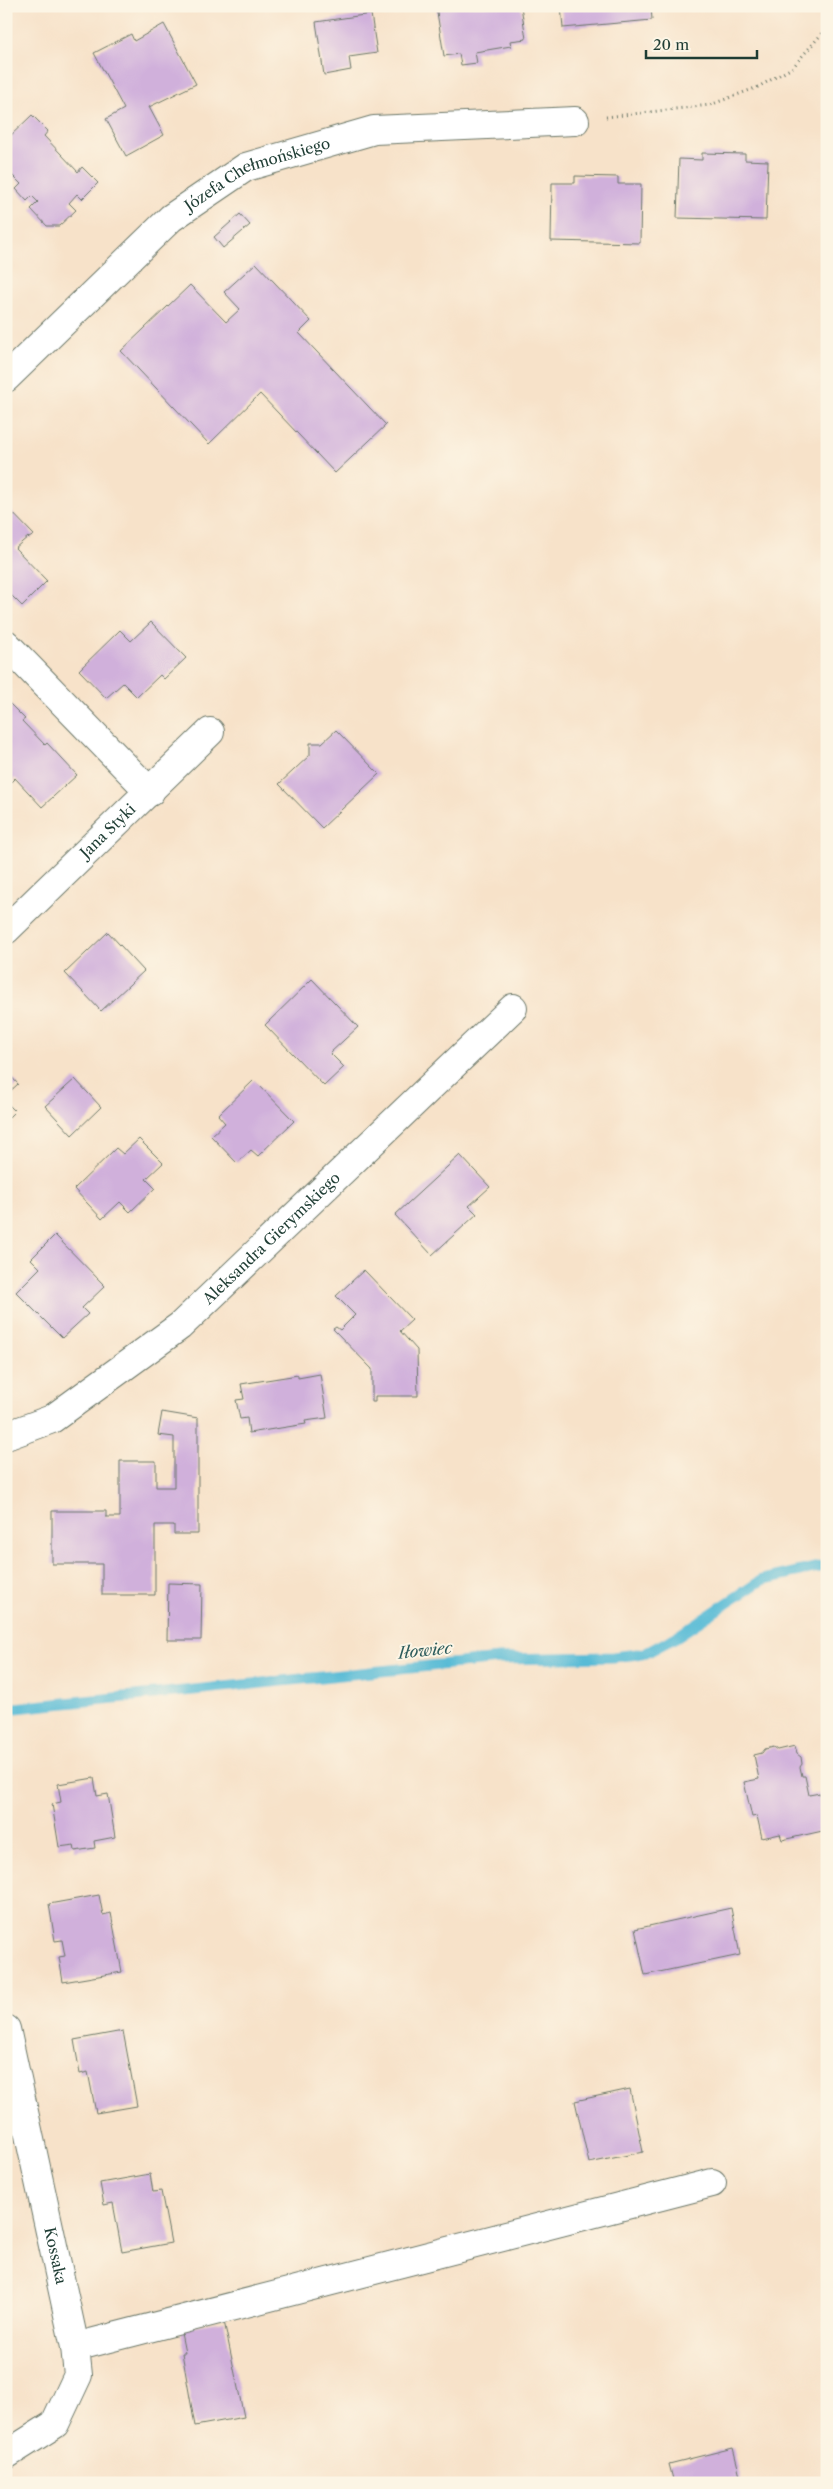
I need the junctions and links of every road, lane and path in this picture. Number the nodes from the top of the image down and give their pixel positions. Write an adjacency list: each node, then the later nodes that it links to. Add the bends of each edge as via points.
1 (827, 24): 2 (path, via 792,68 758,87 710,104)
2 (576, 121): 3 (street, Józefa Chełmońskiego, via 374,130 246,167 171,218)
3 (6, 378)
4 (6, 644): 6 (street)
5 (210, 732): 6 (street, Jana Styki)
6 (150, 792): 7 (street, Jana Styki)
7 (6, 930)
8 (513, 1008): 9 (street, Aleksandra Gierymskiego, via 180,1326 52,1420)
9 (6, 1436)
10 (6, 2029): 12 (street, Kossaka)
11 (712, 2183): 12 (street)
12 (75, 2347): 13 (street, Kossaka, via 78,2375 55,2424)
13 (6, 2455)

